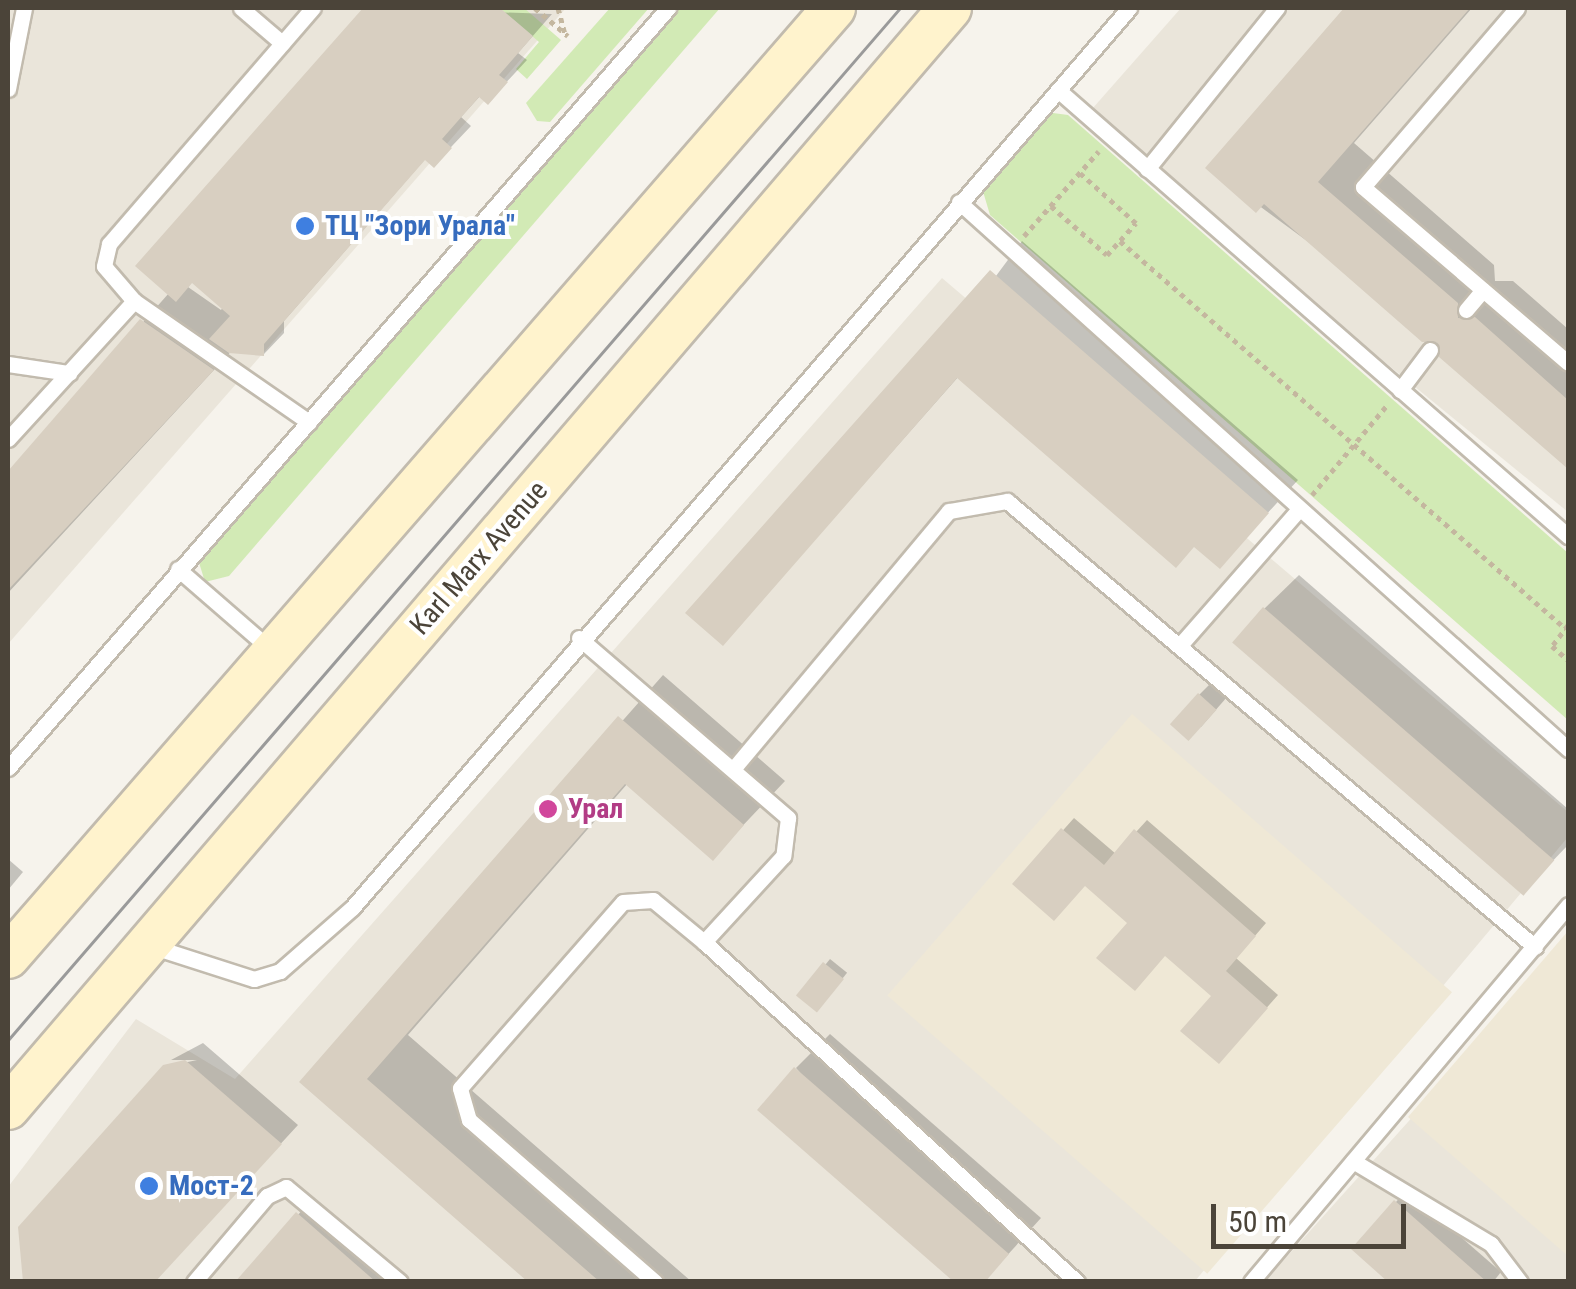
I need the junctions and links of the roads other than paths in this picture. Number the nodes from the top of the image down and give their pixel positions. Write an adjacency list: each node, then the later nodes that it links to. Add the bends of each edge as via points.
1 (24, 8): 11 (lane)
2 (241, 8): 10 (lane)
3 (313, 8): 10 (lane)
4 (668, 8): 23 (lane)
5 (834, 8): 30 (main road)
6 (950, 8): 36 (main road, Karl Marx Avenue)
7 (1129, 8): 12 (lane)
8 (1277, 8): 13 (lane)
9 (1517, 8): 15 (lane, via 1363,187)
10 (282, 43): 16 (lane, via 109,244 104,266)
11 (8, 89)
12 (1058, 90): 13 (lane); 14 (lane)
13 (1148, 168): 22 (lane)
14 (959, 202): 25 (lane); 28 (lane)
15 (1484, 290): 17 (lane); 19 (lane)
16 (134, 300): 21 (lane); 23 (lane)
17 (1466, 310)
18 (1430, 350): 22 (lane)
19 (1568, 363)
20 (8, 364): 21 (lane)
21 (69, 374): 24 (lane)
22 (1400, 390): 26 (lane)
23 (308, 422): 27 (lane)
24 (8, 439)
25 (1300, 509): 29 (lane); 31 (lane)
26 (1568, 536)
27 (178, 569): 30 (lane); 32 (lane)
28 (579, 638): 33 (lane); 36 (lane, via 352,908 280,971 226,975)
29 (1181, 644): 33 (lane, via 1030,514 1007,501 969,500 948,510); 37 (lane)
30 (273, 652): 38 (main road)
31 (1568, 749)
32 (8, 768)
33 (734, 768): 35 (lane, via 788,818 790,844)
34 (1568, 905): 37 (lane)
35 (704, 942): 43 (lane, via 653,900 623,902 460,1088 469,1120); 44 (lane)
36 (147, 945): 39 (main road, Karl Marx Avenue)
37 (1534, 946): 40 (lane)
38 (8, 957)
39 (8, 1108)
40 (1353, 1162): 45 (lane); 46 (lane, via 1492,1244)
41 (194, 1282): 42 (lane, via 267,1196 286,1187)
42 (400, 1282)
43 (655, 1282)
44 (1077, 1282)
45 (1251, 1282)
46 (1520, 1282)

